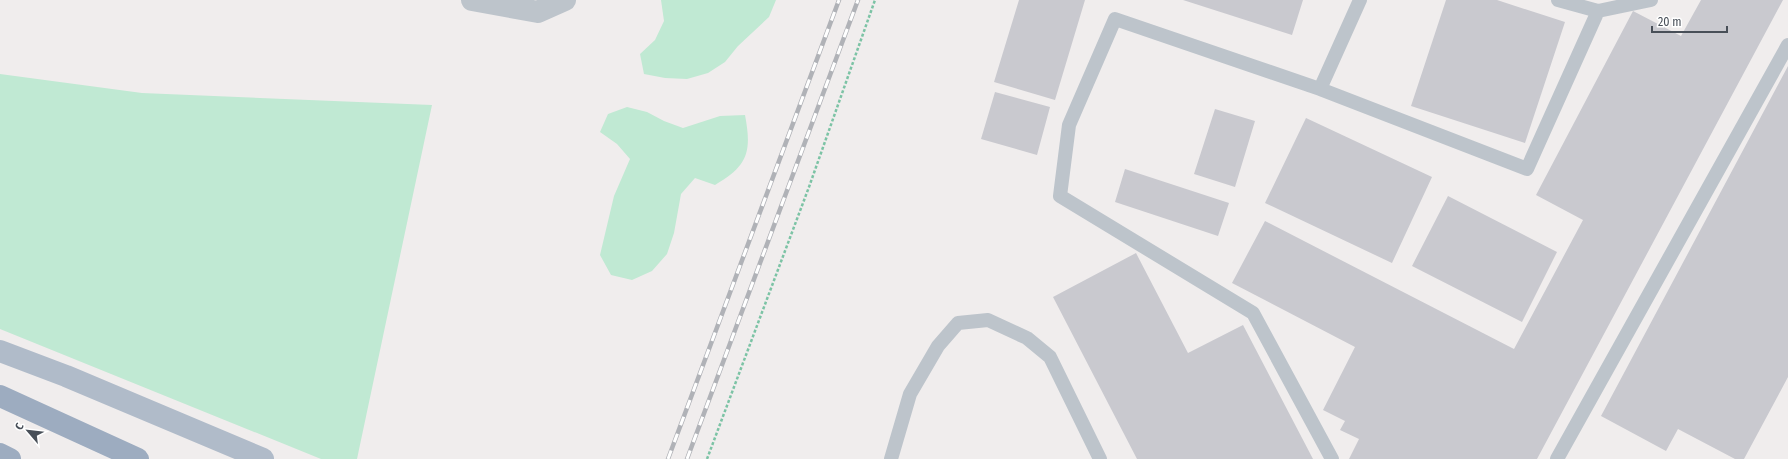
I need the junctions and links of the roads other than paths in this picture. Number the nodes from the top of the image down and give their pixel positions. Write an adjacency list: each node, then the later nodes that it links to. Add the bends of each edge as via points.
1 (472, 0): 2 (street, via 538,12)
2 (565, 0)
3 (1360, 0): 8 (lane)
4 (1558, 0): 6 (lane)
5 (1651, 0): 6 (lane)
6 (1598, 11): 8 (lane, via 1527,169)
7 (1788, 45): 18 (lane)
8 (1320, 89): 17 (lane, via 1115,19 1069,126 1060,196 1253,313)
9 (0, 351): 14 (main road)
10 (0, 396): 13 (highway)
11 (0, 454): 12 (highway)
12 (10, 459)
13 (138, 459)
14 (263, 459)
15 (891, 459): 16 (lane, via 910,394 938,346 958,324 988,320 1027,338 1050,357)
16 (1100, 459)
17 (1332, 459)
18 (1557, 459)

